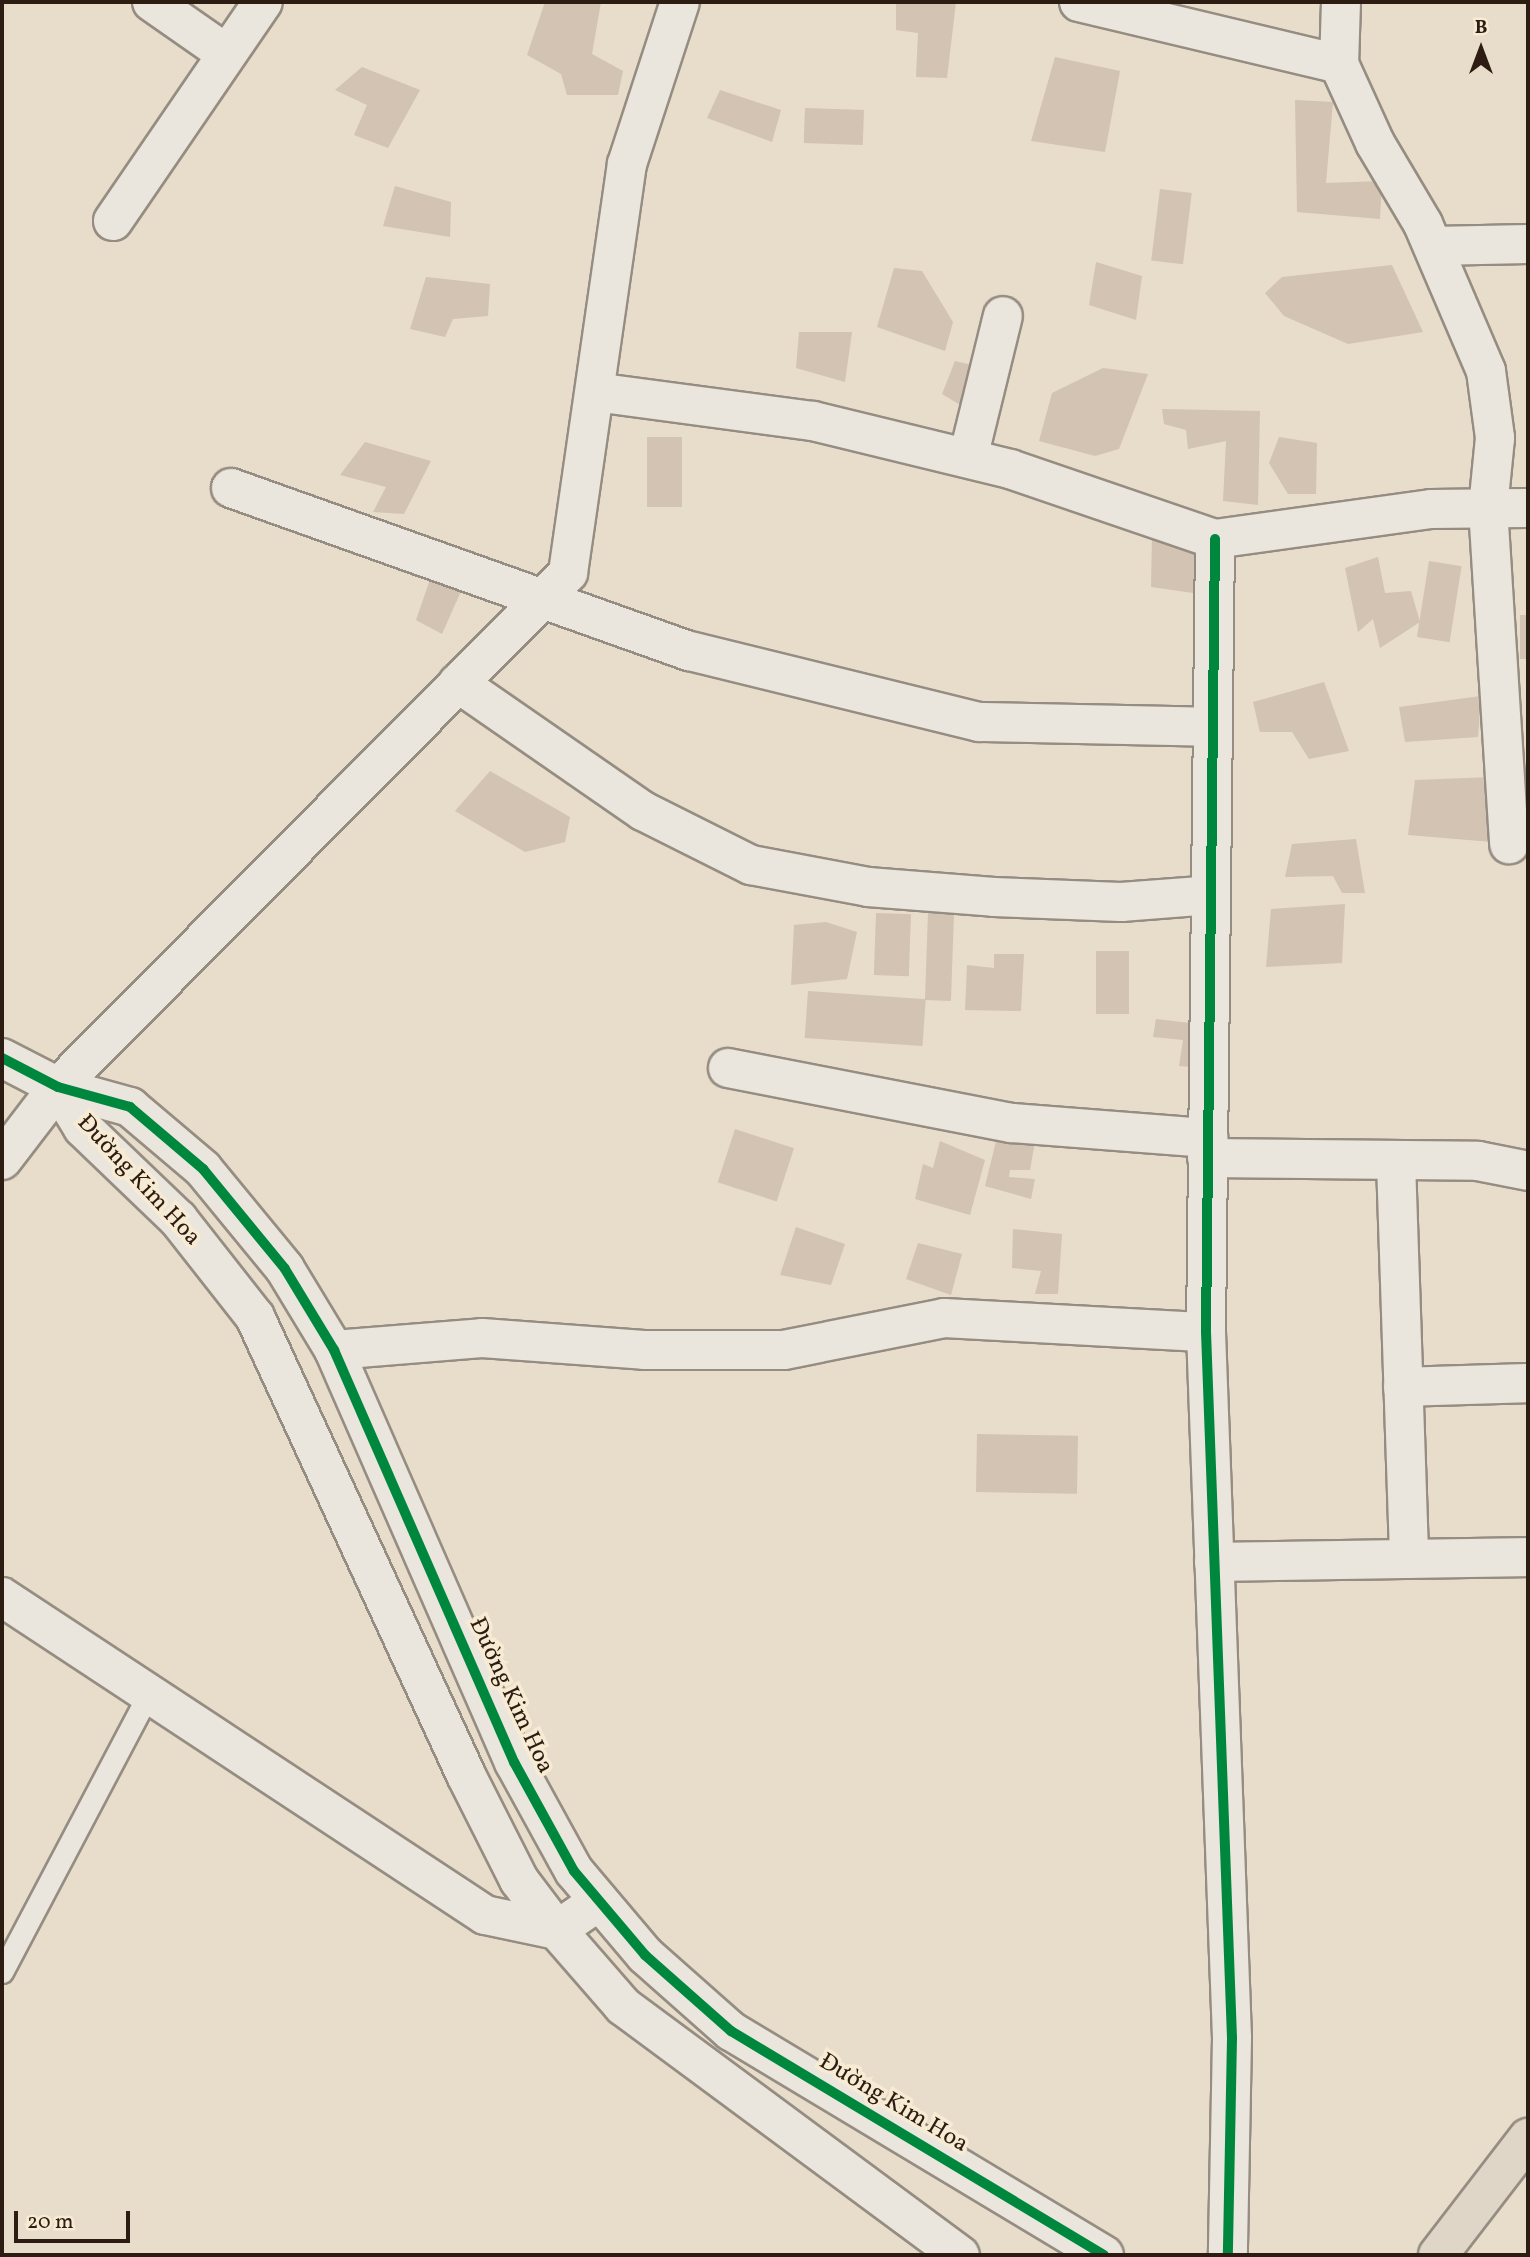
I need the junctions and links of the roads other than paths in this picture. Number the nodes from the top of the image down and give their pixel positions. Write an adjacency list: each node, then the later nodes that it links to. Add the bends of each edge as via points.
1 (152, 2): 6 (street)
2 (263, 2): 6 (street)
3 (680, 2): 12 (street, via 627,164 606,278)
4 (1079, 2): 7 (street)
5 (1341, 2): 7 (street)
6 (225, 54): 8 (street)
7 (1339, 64): 10 (street)
8 (113, 221)
9 (1528, 244): 10 (street)
10 (1433, 246): 15 (street, via 1486,371 1496,438)
11 (1003, 316): 13 (street)
12 (595, 392): 13 (street, via 813,421); 18 (street, via 568,573)
13 (968, 458): 17 (street)
14 (231, 488): 18 (street)
15 (1488, 508): 16 (street); 17 (street, via 1431,509); 21 (street)
16 (1528, 508)
17 (1215, 539): 20 (street)
18 (539, 602): 19 (street); 20 (street, via 690,651 979,722)
19 (458, 683): 22 (street, via 643,811 751,865 869,887 994,897 1121,902); 25 (street)
20 (1213, 727): 22 (street)
21 (1509, 844)
22 (1211, 895): 26 (street)
23 (2, 1058): 25 (street, Đường Kim Hoa)
24 (728, 1068): 26 (street, via 1012,1123)
25 (58, 1087): 27 (street); 31 (street, Đường Kim Hoa, via 130,1107 203,1169 285,1269); 40 (street, Đường Kim Hoa, via 83,1128 178,1219 254,1317 466,1775 519,1880)
26 (1208, 1148): 28 (street); 30 (street)
27 (2, 1160)
28 (1396, 1162): 29 (street, via 1478,1161); 33 (street)
29 (1528, 1171)
30 (1206, 1332): 31 (street, via 944,1318 784,1350 644,1350 482,1338); 36 (street)
31 (334, 1350): 39 (street, Đường Kim Hoa, via 514,1762 574,1871)
32 (1528, 1383): 33 (street)
33 (1403, 1387): 35 (street)
34 (1528, 1557): 35 (street)
35 (1409, 1559): 36 (street)
36 (1214, 1562): 45 (street, via 1232,2038)
37 (2, 1597): 38 (street)
38 (149, 1691): 40 (street, via 430,1884 485,1915); 41 (lane)
39 (599, 1901): 40 (street); 44 (street, Đường Kim Hoa, via 645,1955 731,2031)
40 (557, 1930): 43 (street, Đường Kim Hoa, via 623,2006)
41 (2, 1972)
42 (1528, 2138): 46 (main road)
43 (960, 2255)
44 (1104, 2255)
45 (1228, 2255)
46 (1438, 2255)

